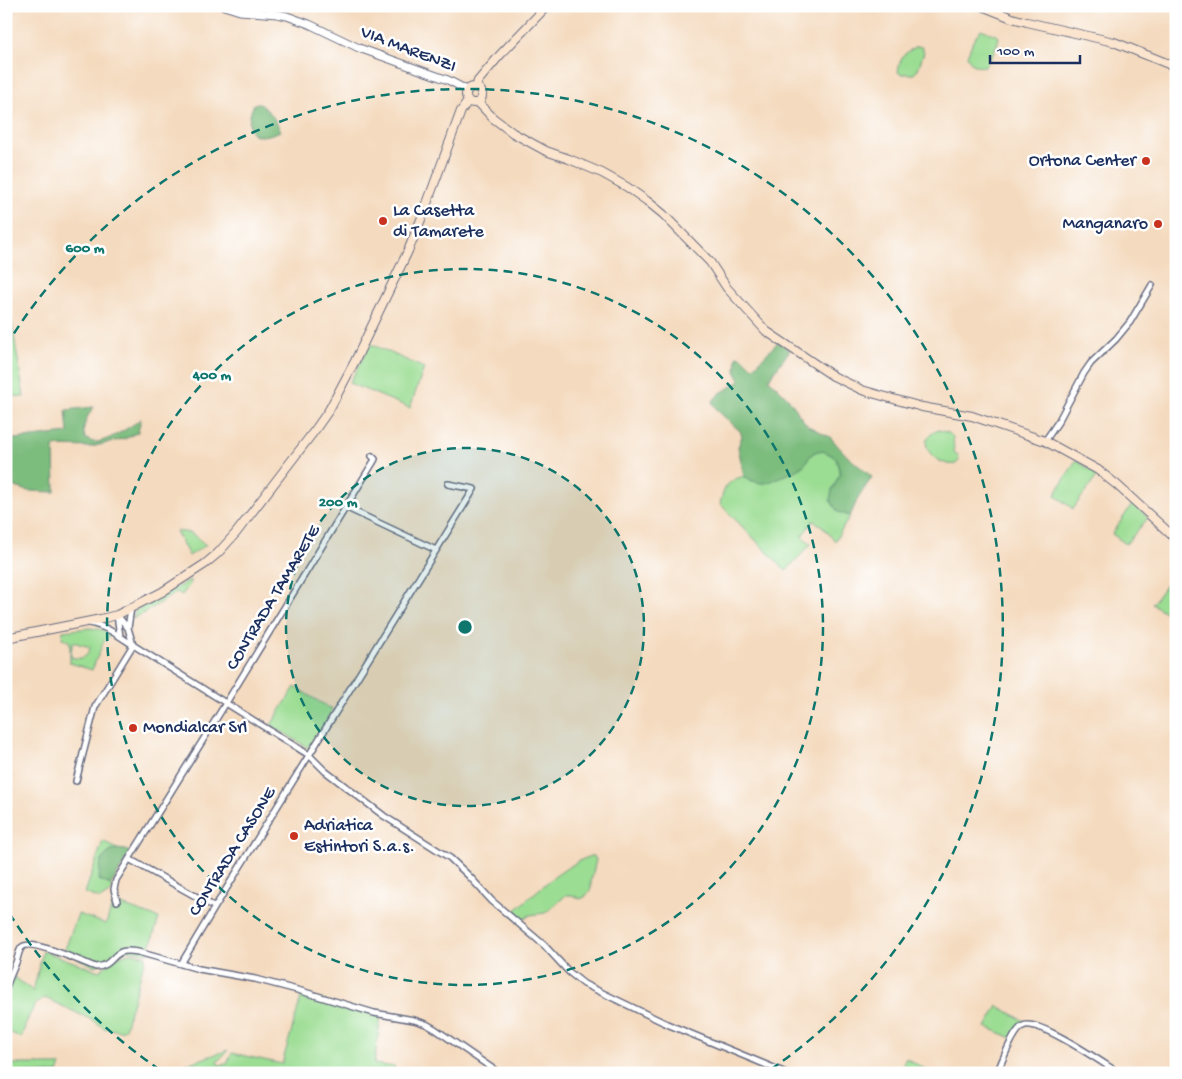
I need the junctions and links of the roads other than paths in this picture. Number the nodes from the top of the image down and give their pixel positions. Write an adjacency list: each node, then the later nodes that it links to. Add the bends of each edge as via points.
1 (224, 6): 6 (street, VIA MARENZI, via 287,16)
2 (547, 6): 5 (main road, via 500,55)
3 (982, 6): 4 (main road, via 1020,20 1114,42)
4 (1176, 67)
5 (476, 87): 6 (main road); 8 (main road, via 482,96)
6 (467, 90): 7 (main road, via 465,96)
7 (468, 101): 8 (main road); 16 (main road, via 461,111 408,251 329,410 218,553 162,592)
8 (478, 102): 10 (main road, via 514,133 546,151 602,173 647,201 710,262 727,288 766,331 834,376 862,390 922,407 972,416)
9 (1152, 285): 10 (street, via 1130,322 1090,363)
10 (1045, 441): 14 (main road, via 1098,470)
11 (372, 456): 13 (street, CONTRADA TAMARETE, via 374,461)
12 (448, 484): 15 (street, CONTRADA CASONE, via 474,489)
13 (345, 507): 15 (street); 23 (street, CONTRADA TAMARETE)
14 (1176, 539)
15 (436, 550): 24 (street, CONTRADA CASONE)
16 (131, 608): 17 (main road); 19 (street)
17 (117, 615): 18 (main road); 19 (street); 20 (street)
18 (87, 622): 20 (street); 21 (main road)
19 (128, 628): 22 (street)
20 (120, 636): 22 (street)
21 (6, 638)
22 (133, 645): 23 (street); 25 (street, via 95,707)
23 (226, 703): 24 (street); 26 (street, CONTRADA TAMARETE)
24 (309, 755): 28 (street, CONTRADA CASONE); 32 (street, via 384,816 450,858 492,901 584,984 667,1024)
25 (76, 781)
26 (129, 859): 27 (street, CONTRADA TAMARETE, via 116,880); 28 (street)
27 (117, 901)
28 (215, 907): 29 (street, CONTRADA CASONE)
29 (181, 964): 30 (street, via 128,951 121,952 108,964 96,967 59,952 26,944 20,950); 31 (street, via 255,979 374,1013 426,1024)
30 (6, 987)
31 (499, 1073)
32 (786, 1073)
33 (997, 1073): 34 (street, via 1016,1032 1027,1024 1046,1030)
34 (1119, 1073)

